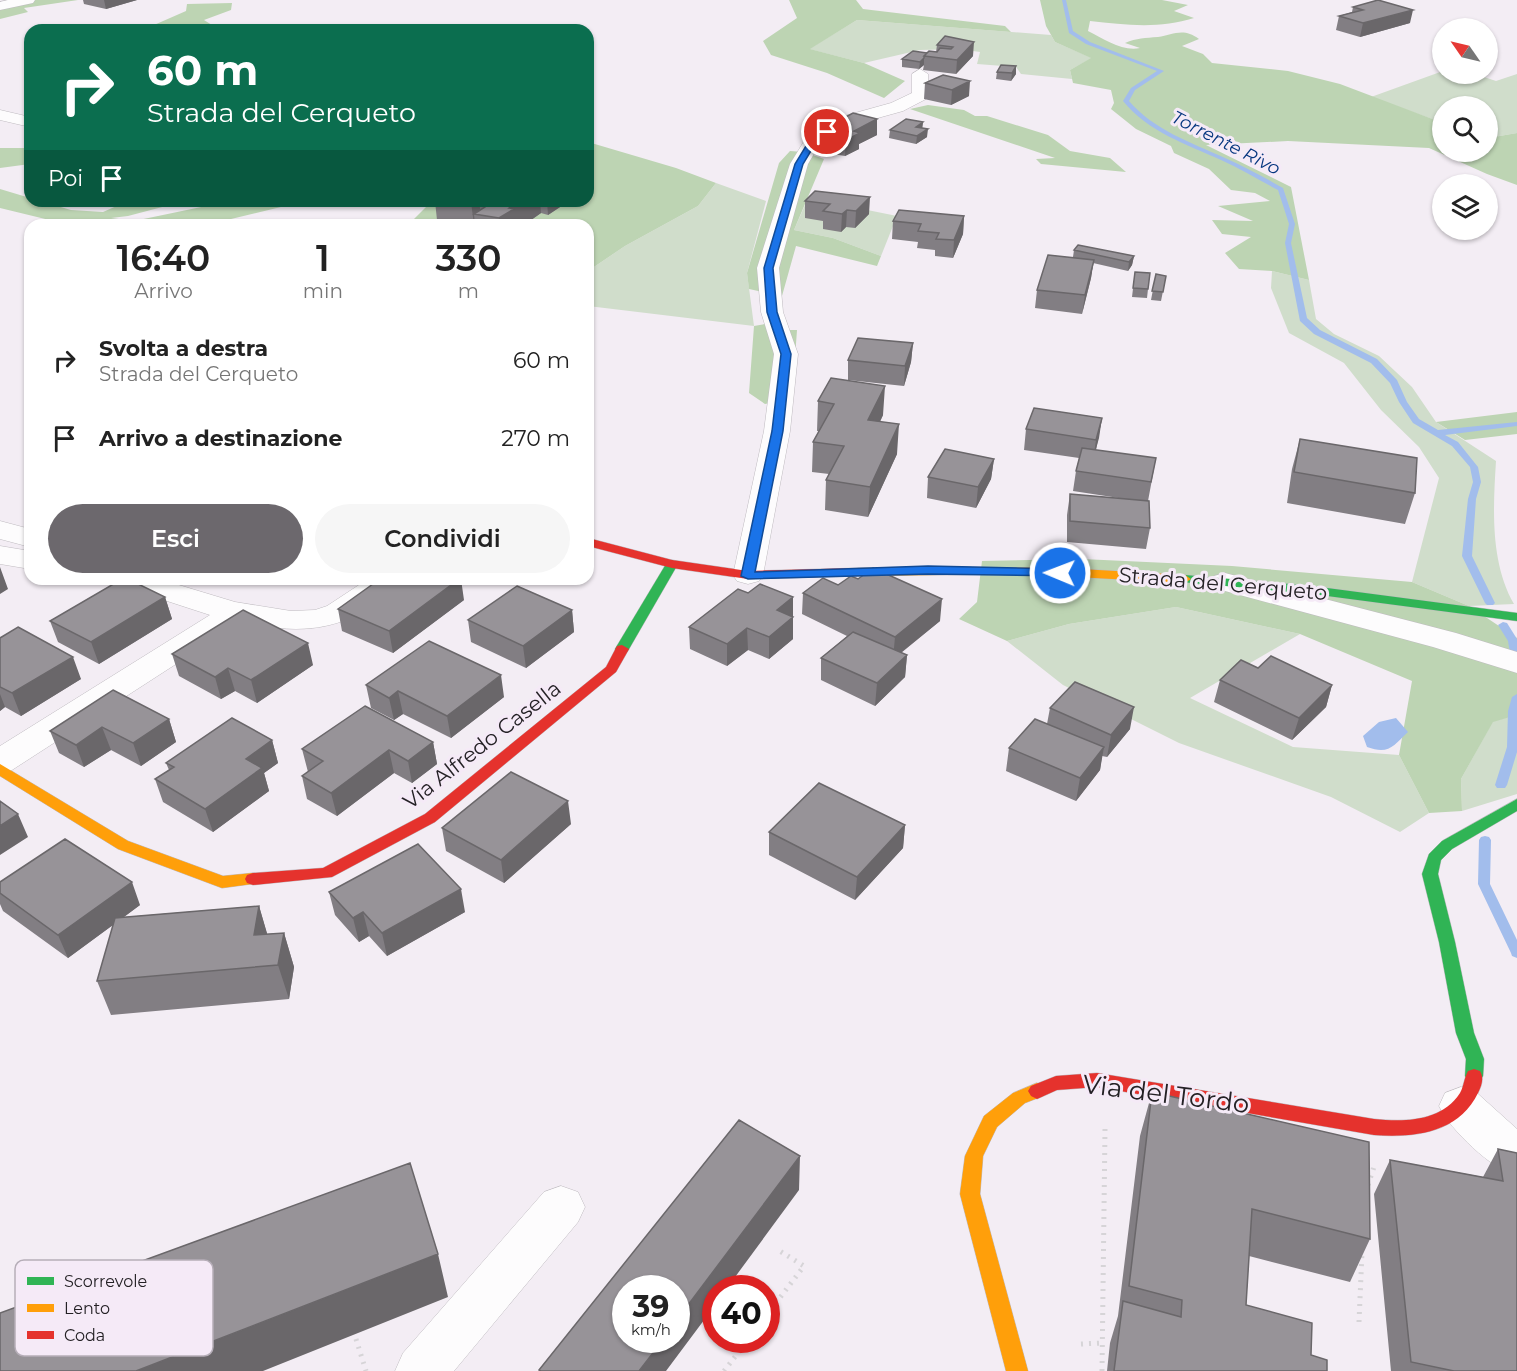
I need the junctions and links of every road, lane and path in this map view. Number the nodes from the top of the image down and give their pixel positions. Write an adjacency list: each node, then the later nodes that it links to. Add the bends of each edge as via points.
1 (28, 0): 2 (street)
2 (0, 6)
3 (920, 74): 12 (street, via 920,95 897,107 843,122 812,142 799,164 768,268 772,312 786,354 777,431)
4 (0, 115): 5 (street)
5 (24, 121)
6 (0, 530): 7 (street)
7 (24, 536)
8 (594, 544): 11 (street, Strada del Cerqueto)
9 (0, 555): 10 (street)
10 (24, 559)
11 (672, 564): 12 (street, Strada del Cerqueto); 22 (street, Via Alfredo Casella, via 611,669 430,818 326,873 222,882 123,845)
12 (748, 576): 13 (street, Strada del Cerqueto, via 928,570 1130,574)
13 (1220, 581): 16 (street, Strada del Cerqueto); 19 (street)
14 (146, 585): 17 (street, via 195,603)
15 (379, 585): 17 (street, via 339,613 312,621 290,622)
16 (1469, 610): 18 (street, Strada del Cerqueto); 19 (street)
17 (237, 611): 21 (street)
18 (1517, 617)
19 (1463, 644): 20 (street)
20 (1517, 663)
21 (0, 762)
22 (0, 769)
23 (1517, 804): 24 (street, via 1447,845 1434,858 1430,874 1465,1033 1475,1059 1473,1084)
24 (1461, 1107): 25 (street, Via del Tordo, via 1439,1122 1409,1129); 27 (street)
25 (1366, 1125): 28 (path, via 1375,1163); 41 (street, Via del Tordo, via 1096,1080 1056,1083 1019,1098 990,1122 974,1155 970,1194)
26 (1105, 1129): 35 (path)
27 (1517, 1157)
28 (1367, 1190)
29 (561, 1207): 39 (street)
30 (1362, 1244): 33 (path)
31 (778, 1250): 32 (path, via 804,1266)
32 (780, 1298)
33 (1359, 1322)
34 (356, 1339): 38 (path)
35 (1102, 1343): 36 (path); 42 (path)
36 (1082, 1344)
37 (738, 1353): 40 (path)
38 (366, 1371)
39 (421, 1371)
40 (724, 1371)
41 (1017, 1371)
42 (1102, 1371)

